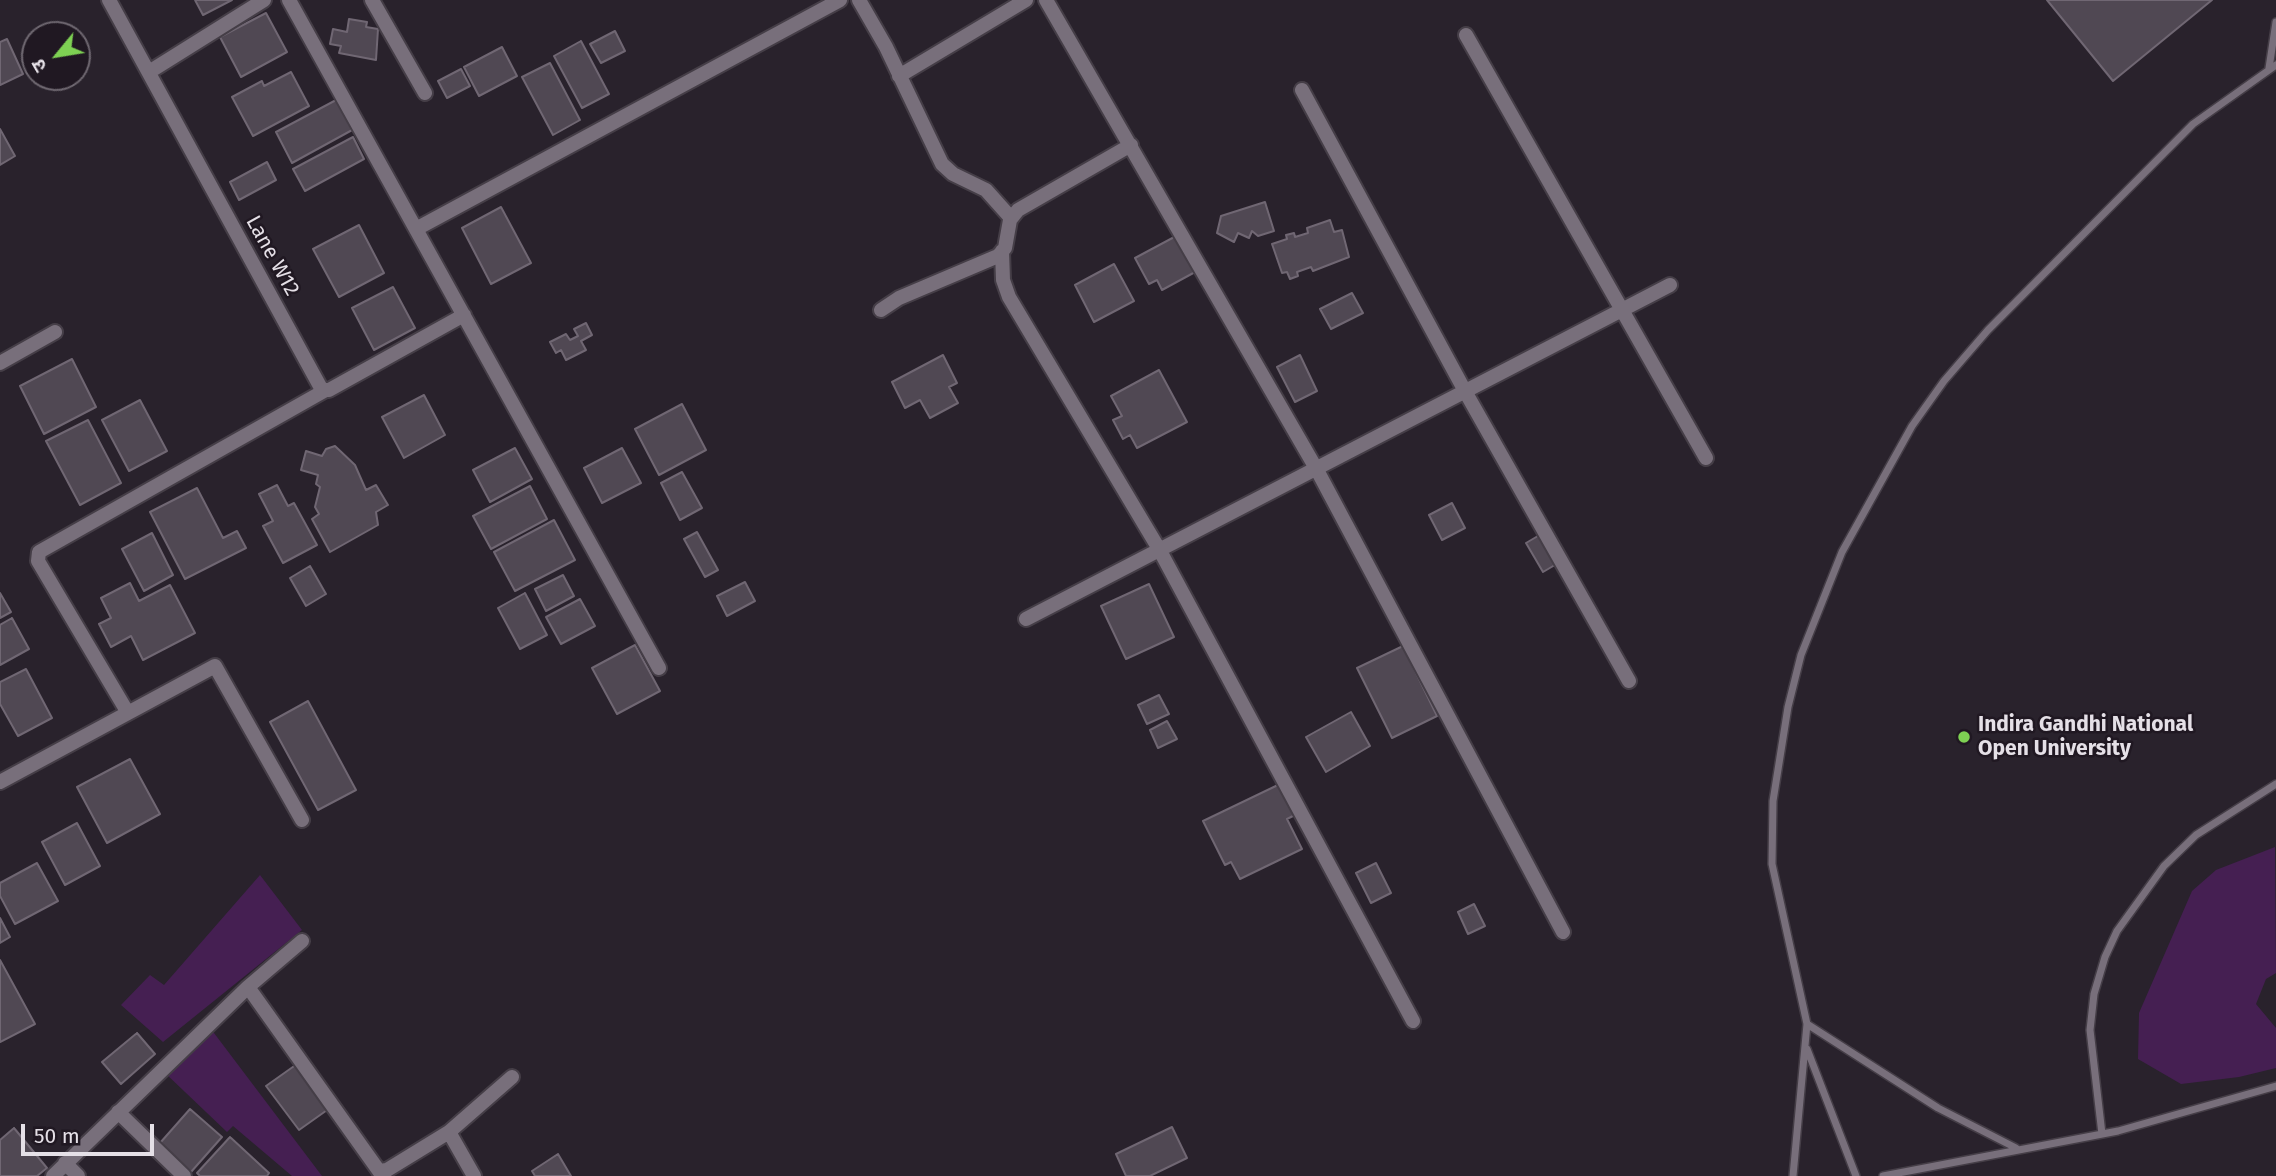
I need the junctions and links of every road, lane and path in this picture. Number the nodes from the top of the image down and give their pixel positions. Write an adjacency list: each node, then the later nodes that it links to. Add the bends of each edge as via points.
1 (109, 0): 12 (street, Lane W12)
2 (264, 0): 12 (street)
3 (289, 0): 18 (street)
4 (372, 0): 15 (street)
5 (840, 0): 18 (street)
6 (859, 0): 13 (street)
7 (1026, 0): 13 (street)
8 (1046, 0): 16 (street)
9 (2276, 22): 11 (lane)
10 (1466, 35): 22 (street)
11 (2273, 66): 42 (lane, via 2193,124 1988,330 1912,426 1842,552 1801,655 1773,801 1772,864)
12 (149, 72): 26 (street, Lane W12)
13 (899, 76): 17 (street, via 942,164 986,190)
14 (1302, 90): 27 (street)
15 (425, 93)
16 (1131, 145): 17 (street); 29 (street)
17 (1011, 218): 19 (street)
18 (416, 229): 23 (street)
19 (1002, 251): 21 (street); 30 (street, via 1009,297)
20 (1670, 285): 22 (street)
21 (881, 310)
22 (1624, 312): 27 (street); 28 (street)
23 (464, 315): 26 (street); 32 (street)
24 (55, 332): 25 (street)
25 (0, 363)
26 (324, 391): 34 (street, via 39,552 38,561)
27 (1466, 393): 29 (street); 33 (street)
28 (1706, 458)
29 (1317, 470): 30 (street); 38 (street)
30 (1159, 549): 31 (street); 41 (street)
31 (1026, 619)
32 (659, 668)
33 (1629, 681)
34 (128, 713): 35 (street); 37 (street, via 211,667 218,668)
35 (0, 782)
36 (2276, 784): 48 (lane, via 2196,835 2164,866 2117,931 2094,994 2090,1030)
37 (302, 820)
38 (1563, 932)
39 (302, 941): 40 (street)
40 (248, 988): 46 (street); 47 (street, via 374,1168 387,1170)
41 (1413, 1021)
42 (1807, 1024): 43 (lane); 49 (lane, via 1938,1108)
43 (1806, 1048): 55 (lane); 56 (lane)
44 (512, 1077): 47 (street)
45 (2276, 1086): 48 (lane)
46 (118, 1112): 50 (street); 53 (street)
47 (449, 1132): 54 (street)
48 (2102, 1134): 49 (lane)
49 (2017, 1148): 57 (lane)
50 (65, 1163): 51 (street); 52 (street)
51 (53, 1176)
52 (78, 1176)
53 (184, 1176)
54 (474, 1176)
55 (1793, 1176)
56 (1856, 1176)
57 (1883, 1176)

